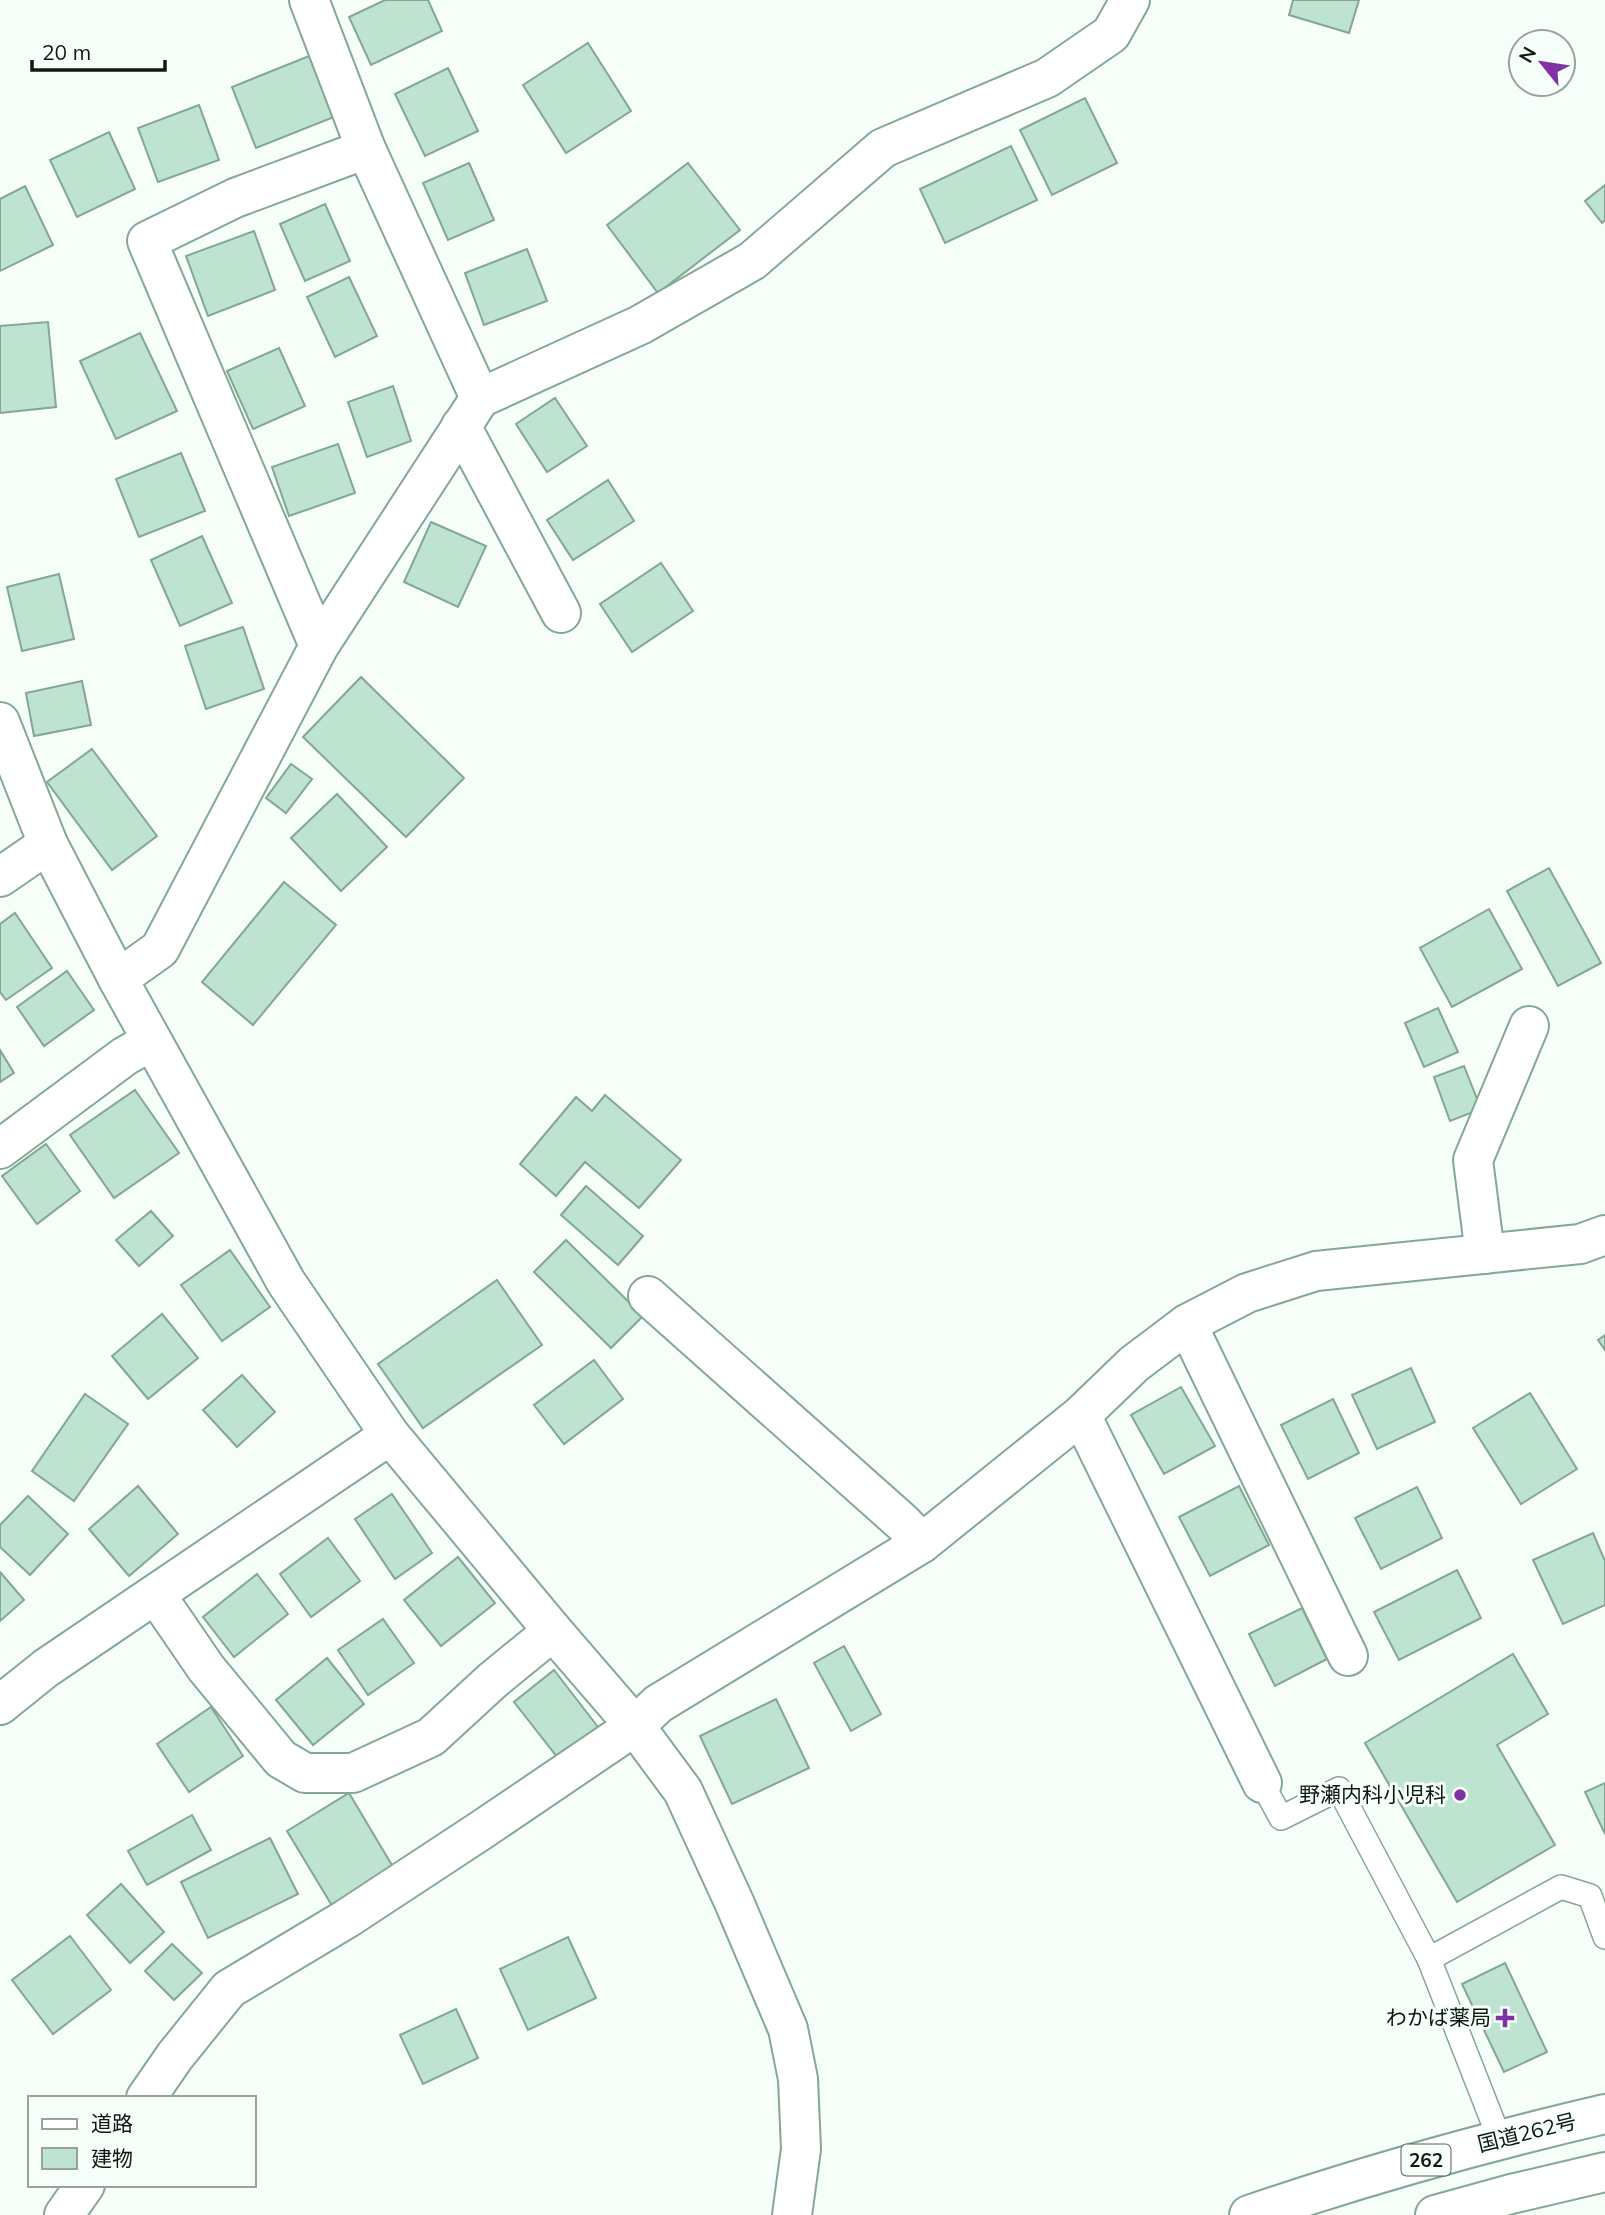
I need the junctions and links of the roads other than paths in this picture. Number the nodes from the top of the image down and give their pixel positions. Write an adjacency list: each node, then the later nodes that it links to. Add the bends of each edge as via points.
1 (309, 0): 3 (main road)
2 (1130, 0): 4 (main road, via 1111,34 1047,78 883,148 752,261)
3 (366, 149): 4 (main road); 6 (main road, via 235,198 148,241)
4 (471, 412): 5 (main road); 6 (main road)
5 (561, 613)
6 (319, 646): 10 (main road, via 160,949)
7 (0, 722): 8 (main road)
8 (48, 845): 9 (main road); 10 (main road)
9 (0, 877)
10 (118, 979): 12 (main road)
11 (1529, 1026): 15 (main road, via 1473,1160)
12 (152, 1041): 13 (main road); 19 (main road, via 286,1282)
13 (0, 1149)
14 (1605, 1235): 15 (main road, via 1580,1244)
15 (1485, 1254): 17 (main road, via 1316,1271 1247,1293)
16 (648, 1296): 20 (main road)
17 (1187, 1324): 18 (main road, via 1133,1364); 23 (main road)
18 (1081, 1415): 20 (main road); 26 (main road)
19 (390, 1434): 21 (main road); 22 (main road)
20 (922, 1543): 25 (main road, via 658,1704)
21 (156, 1595): 22 (main road, via 206,1668 281,1759 305,1773 353,1773 431,1737); 24 (main road)
22 (553, 1631): 25 (main road)
23 (1348, 1656)
24 (0, 1704)
25 (635, 1726): 29 (main road, via 358,1911 229,1989); 35 (main road, via 683,1791 788,2029 798,2079 801,2149)
26 (1262, 1783): 28 (lane, via 1281,1818 1339,1789)
27 (1605, 1937): 28 (lane, via 1590,1896 1561,1887)
28 (1429, 1959): 31 (lane)
29 (147, 2096)
30 (1605, 2114): 31 (main road, 国道262号 / 262)
31 (1500, 2140): 36 (main road, 国道262号 / 262, via 1339,2184)
32 (1605, 2172): 37 (main road)
33 (84, 2187): 34 (main road)
34 (65, 2215)
35 (792, 2215)
36 (1250, 2215)
37 (1435, 2215)

